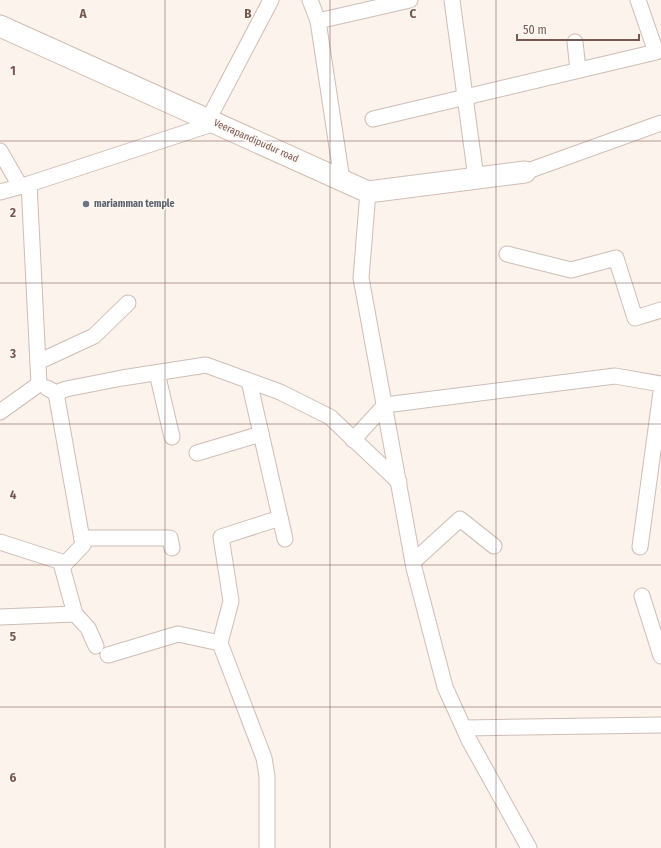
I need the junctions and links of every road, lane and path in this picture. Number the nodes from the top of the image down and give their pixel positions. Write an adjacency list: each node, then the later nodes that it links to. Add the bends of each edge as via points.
1 (271, 0): 12 (street)
2 (310, 0): 6 (street)
3 (410, 0): 6 (street)
4 (452, 0): 10 (street)
5 (638, 0): 9 (street, via 656,52)
6 (318, 21): 17 (street)
7 (0, 26): 12 (street, Veerapandipudur road)
8 (575, 42): 9 (street)
9 (578, 70): 10 (street)
10 (465, 97): 11 (street); 16 (street)
11 (373, 119)
12 (211, 121): 17 (street, Veerapandipudur road); 18 (street)
13 (661, 123): 15 (street)
14 (0, 151): 18 (street)
15 (525, 172): 16 (street)
16 (476, 178): 20 (street)
17 (342, 180): 20 (street, Veerapandipudur road)
18 (25, 185): 19 (street); 24 (street)
19 (0, 192)
20 (368, 192): 31 (street, via 361,278)
21 (507, 254): 23 (street, via 571,270 616,258 635,318)
22 (128, 303): 24 (street, via 94,336)
23 (661, 310)
24 (38, 362): 27 (street)
25 (157, 372): 26 (street, via 206,365); 30 (street); 34 (street)
26 (249, 381): 33 (street); 35 (street, via 280,392 330,417)
27 (39, 384): 30 (street); 32 (street)
28 (661, 384): 31 (street, via 615,376)
29 (661, 392): 43 (street)
30 (56, 393): 39 (street)
31 (385, 405): 35 (street); 37 (street)
32 (0, 412)
33 (261, 434): 36 (street); 38 (street)
34 (172, 437)
35 (354, 440): 37 (street)
36 (197, 453)
37 (399, 482): 45 (street)
38 (280, 518): 40 (street); 50 (street, via 221,537 231,600)
39 (82, 538): 44 (street, via 170,538); 46 (street, via 84,545)
40 (285, 539)
41 (0, 542): 46 (street)
42 (494, 546): 45 (street, via 460,519)
43 (640, 547)
44 (172, 548)
45 (413, 562): 53 (street, via 445,687)
46 (65, 563): 48 (street, via 62,567)
47 (642, 596): 51 (street)
48 (75, 614): 49 (street); 50 (street, via 88,628 102,651 178,634)
49 (0, 617)
50 (220, 643): 54 (street, via 264,758 267,776)
51 (661, 656)
52 (661, 725): 53 (street)
53 (464, 728): 55 (street)
54 (268, 848)
55 (529, 848)

